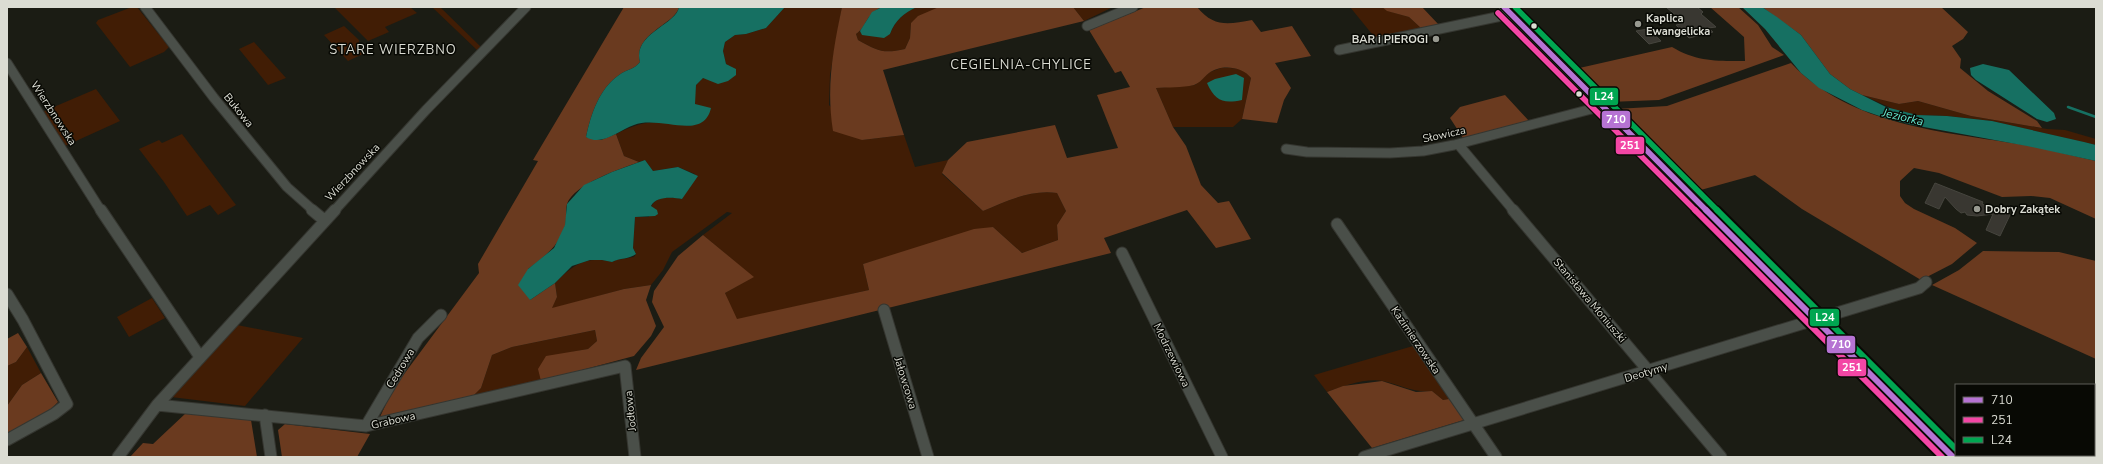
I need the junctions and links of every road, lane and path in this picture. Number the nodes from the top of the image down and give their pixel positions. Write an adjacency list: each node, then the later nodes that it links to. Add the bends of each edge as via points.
1 (145, 7): 11 (street, Bukowa, via 214,98 282,181)
2 (526, 7): 11 (street, Wierzbnowska)
3 (1133, 7): 5 (street)
4 (1508, 11): 6 (street); 8 (street)
5 (1087, 26)
6 (1339, 50)
7 (7, 63): 19 (street, Wierzbnowska, via 124,246)
8 (1603, 106): 9 (street, Słowicza); 18 (street)
9 (1458, 144): 10 (street, Słowicza, via 1423,151 1390,153 1307,152); 21 (street, Stanisława Moniuszki)
10 (1286, 149)
11 (324, 220): 19 (street, Wierzbnowska)
12 (1337, 224): 24 (street, Kazimierzowska)
13 (1122, 253): 31 (street, Modrzewiowa)
14 (1926, 282): 18 (street, Deotymy, via 1919,288)
15 (7, 294): 26 (street, via 67,404)
16 (884, 310): 30 (street, Jałowcowa)
17 (441, 315): 25 (street, Cedrowa, via 418,338)
18 (1815, 320): 21 (street, Deotymy); 35 (street)
19 (200, 356): 22 (street, Wierzbnowska)
20 (625, 366): 25 (street, Grabowa); 29 (street, Jodłowa)
21 (1649, 371): 24 (street, Deotymy); 34 (street, Stanisława Moniuszki)
22 (157, 405): 23 (street, Grabowa); 27 (street, Wierzbnowska)
23 (265, 415): 25 (street, Grabowa); 28 (street)
24 (1473, 423): 32 (street, Deotymy); 33 (street, Kazimierzowska)
25 (366, 426)
26 (7, 440)
27 (118, 457)
28 (272, 457)
29 (635, 457)
30 (928, 457)
31 (1222, 457)
32 (1364, 457)
33 (1496, 457)
34 (1721, 457)
35 (1952, 457)

